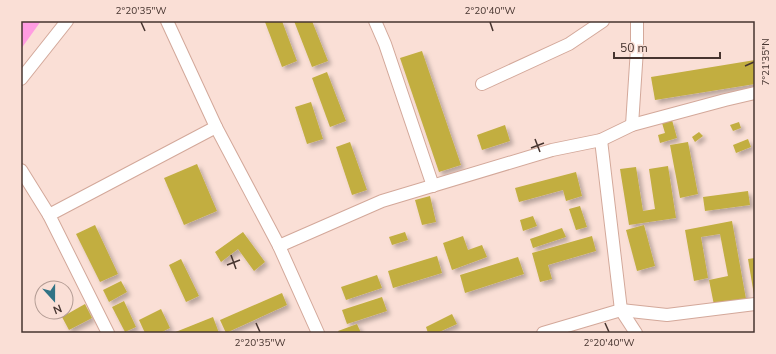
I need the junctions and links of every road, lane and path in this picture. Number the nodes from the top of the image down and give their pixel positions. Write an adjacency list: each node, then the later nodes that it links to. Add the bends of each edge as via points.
1 (67, 21): 6 (street)
2 (167, 21): 10 (street)
3 (375, 21): 13 (street)
4 (603, 21): 7 (street, via 569,44)
5 (637, 21): 9 (street)
6 (21, 79)
7 (482, 84)
8 (755, 93): 9 (street)
9 (632, 125): 11 (street)
10 (216, 127): 14 (street); 15 (street)
11 (601, 140): 13 (street, via 552,150); 17 (street)
12 (21, 170): 14 (street)
13 (433, 186): 15 (street, via 382,201)
14 (48, 215): 18 (street)
15 (279, 246): 19 (street)
16 (755, 304): 17 (street, via 667,315)
17 (621, 310): 20 (street); 21 (street)
18 (108, 333)
19 (318, 333)
20 (543, 333)
21 (636, 333)

